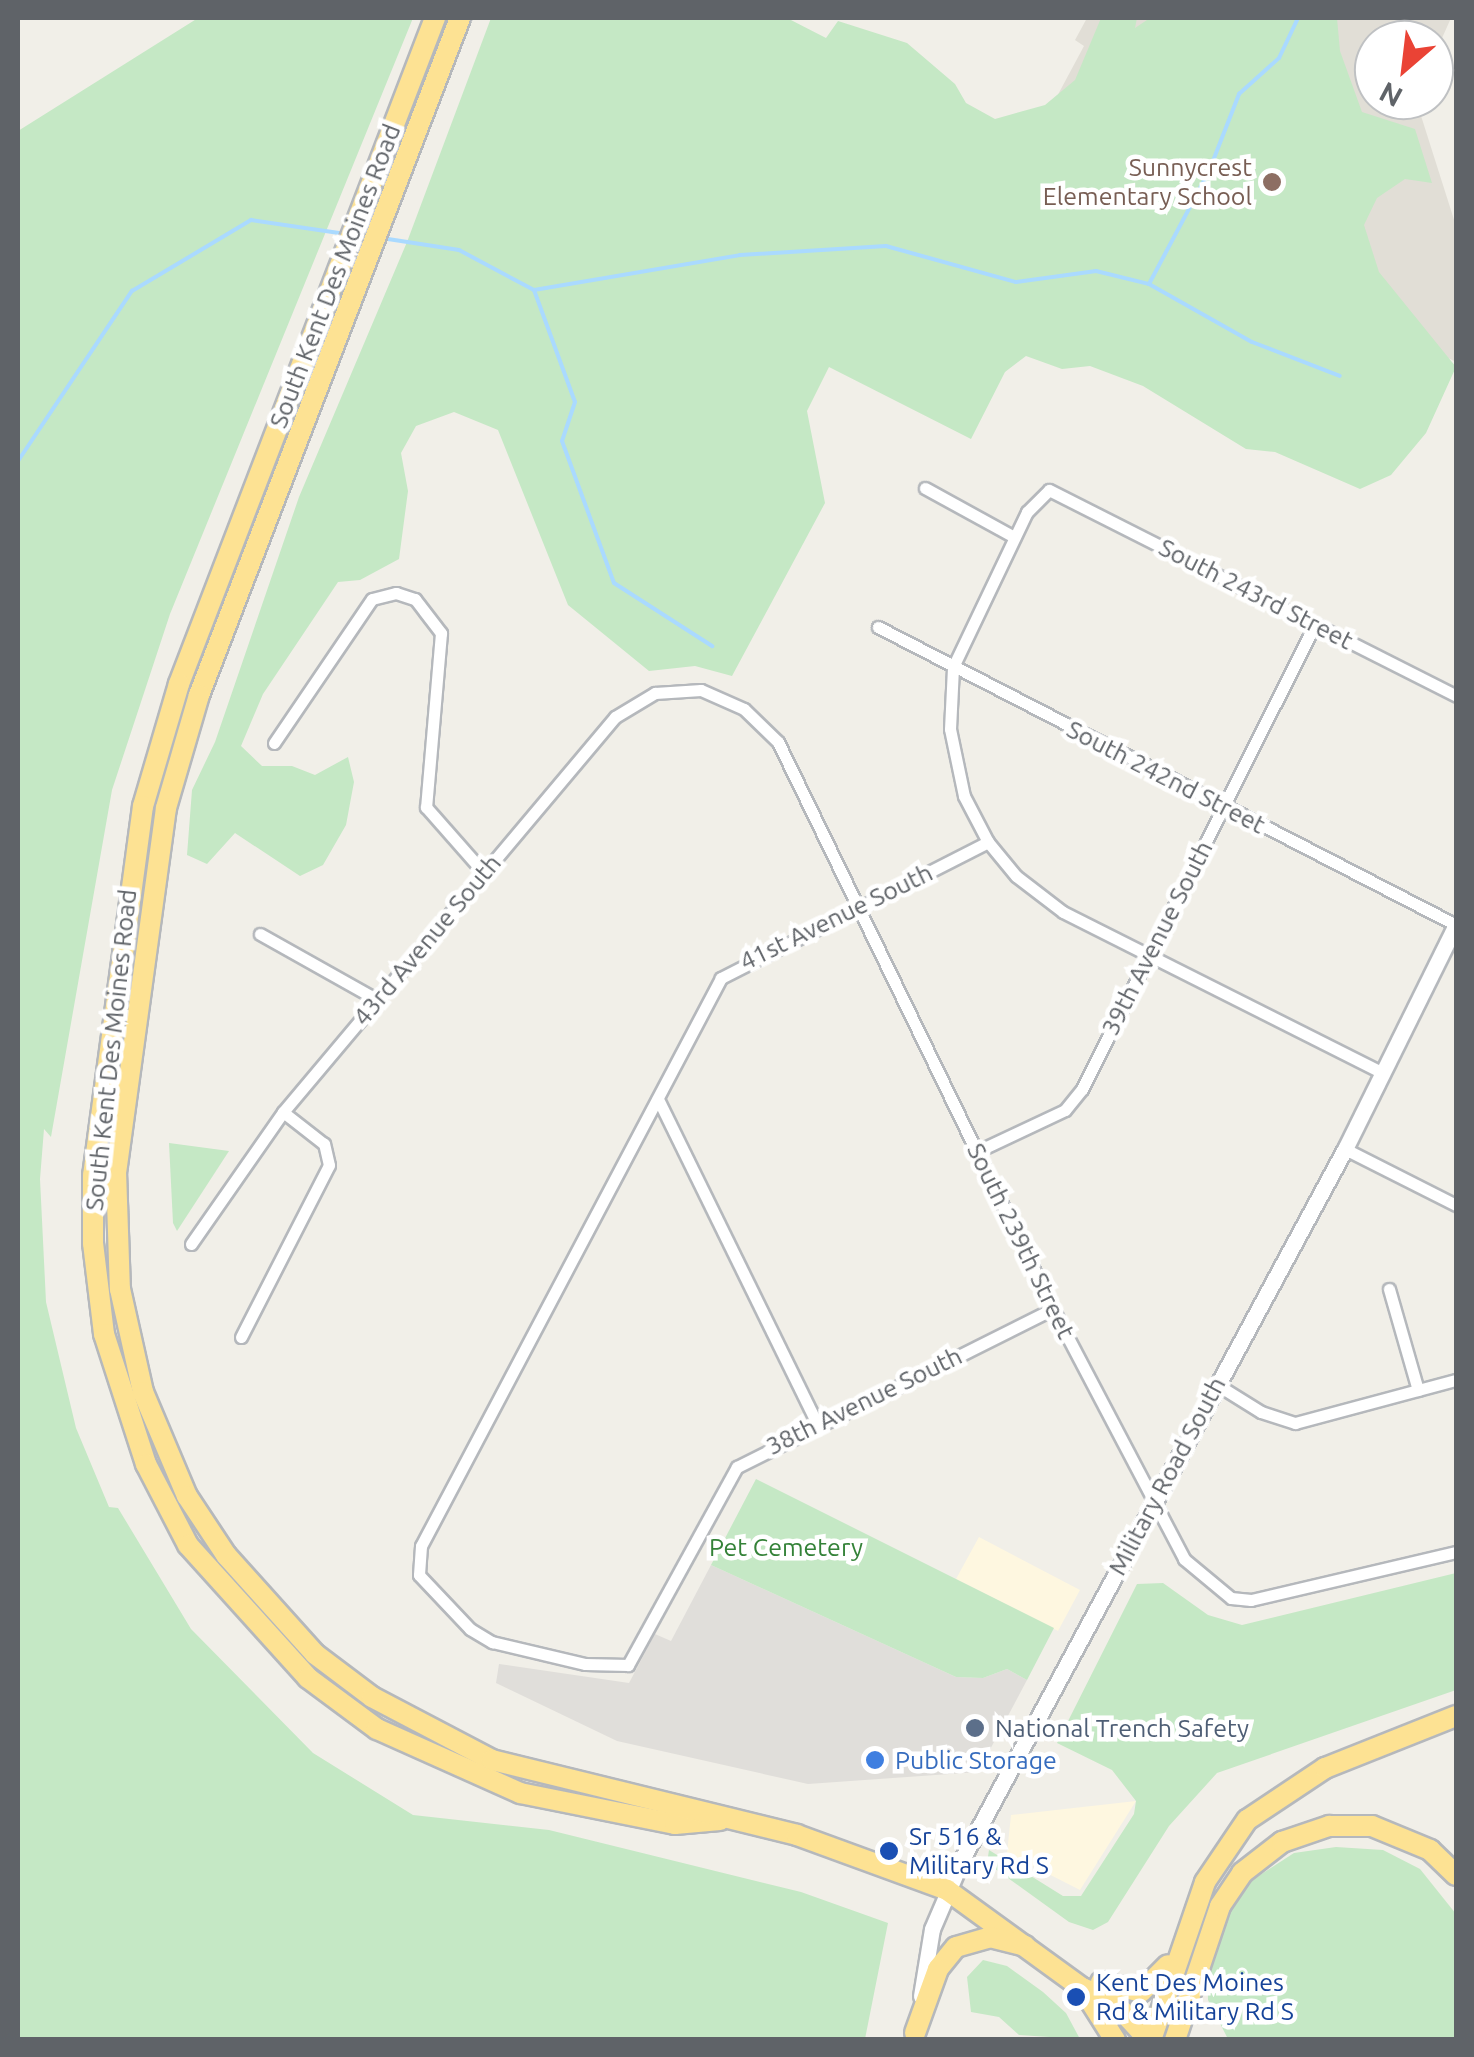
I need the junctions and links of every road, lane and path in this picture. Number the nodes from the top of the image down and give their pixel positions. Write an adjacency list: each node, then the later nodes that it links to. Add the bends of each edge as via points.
1 (436, 18): 37 (highway, South Kent Des Moines Road, via 180,684 143,806 92,1188 104,1334 146,1464 188,1545 308,1678 377,1729 520,1793 675,1824)
2 (460, 18): 37 (highway, South Kent Des Moines Road, via 199,695 175,774 153,876 119,1142 115,1212 122,1304 143,1392 188,1496 253,1590 315,1654 408,1720 492,1760)
3 (925, 488): 4 (street)
4 (1014, 537): 5 (street, South 243rd Street, via 1038,494 1055,491); 7 (street)
5 (1315, 624): 9 (street, South 243rd Street); 11 (street, 39th Avenue South)
6 (878, 627): 7 (street, South 242nd Street)
7 (953, 667): 11 (street, South 242nd Street); 12 (street, via 949,707 956,771)
8 (700, 690): 13 (street, 43rd Avenue South, via 672,688 626,706); 14 (street, South 239th Street, via 744,708 778,742)
9 (1456, 696)
10 (274, 743): 13 (street, via 372,598 396,593 415,600 440,633 426,807)
11 (1222, 807): 15 (street, South 242nd Street); 17 (street, 39th Avenue South)
12 (988, 842): 14 (street, 41st Avenue South); 17 (street, via 1048,902)
13 (484, 873): 18 (street, 43rd Avenue South)
14 (856, 907): 20 (street, 41st Avenue South, via 727,970); 23 (street, South 239th Street)
15 (1456, 925): 19 (main road, Military Road South)
16 (260, 934): 18 (street)
17 (1147, 954): 19 (street); 23 (street, 39th Avenue South, via 1075,1100)
18 (376, 1000): 21 (street, 43rd Avenue South)
19 (1383, 1073): 22 (main road, Military Road South)
20 (658, 1099): 32 (street); 35 (street, 41st Avenue South, via 421,1546 419,1575 470,1629 492,1642)
21 (284, 1112): 25 (street, 43rd Avenue South); 28 (street, via 324,1144 329,1165)
22 (1345, 1148): 24 (street); 30 (main road, Military Road South)
23 (978, 1152): 27 (street, South 239th Street)
24 (1456, 1205)
25 (191, 1244)
26 (1389, 1290): 31 (street)
27 (1053, 1310): 32 (street, 38th Avenue South); 33 (street, South 239th Street)
28 (241, 1337)
29 (1456, 1380): 31 (street)
30 (1216, 1384): 31 (street, via 1260,1412 1295,1424); 33 (main road, Military Road South)
31 (1418, 1390)
32 (818, 1425): 35 (street, 38th Avenue South, via 736,1467 638,1653 628,1665)
33 (1152, 1503): 34 (street, South 239th Street, via 1184,1559 1232,1598 1278,1598); 39 (main road, Military Road South)
34 (1456, 1552)
35 (608, 1667)
36 (1456, 1716): 40 (highway, via 1325,1768 1263,1806 1218,1857)
37 (727, 1819): 39 (highway, South Kent Des Moines Road, via 846,1850)
38 (1456, 1875): 47 (highway, via 1430,1850 1372,1826 1329,1826 1282,1842 1242,1873 1220,1906)
39 (947, 1890): 41 (highway, South Kent Des Moines Road); 44 (main road, Military Road South, via 932,1929)
40 (1184, 1938): 42 (highway, via 1156,1984 1141,1992); 46 (highway)
41 (1032, 1948): 42 (highway, South Kent Des Moines Road); 44 (highway, via 990,1937 956,1947 938,1970)
42 (1058, 1969): 43 (highway, South Kent Des Moines Road)
43 (1082, 1988): 45 (highway, South Kent Des Moines Road); 46 (highway, South Kent Des Moines Road, via 1112,1999)
44 (915, 2036)
45 (1114, 2040)
46 (1150, 2040)
47 (1175, 2040)

